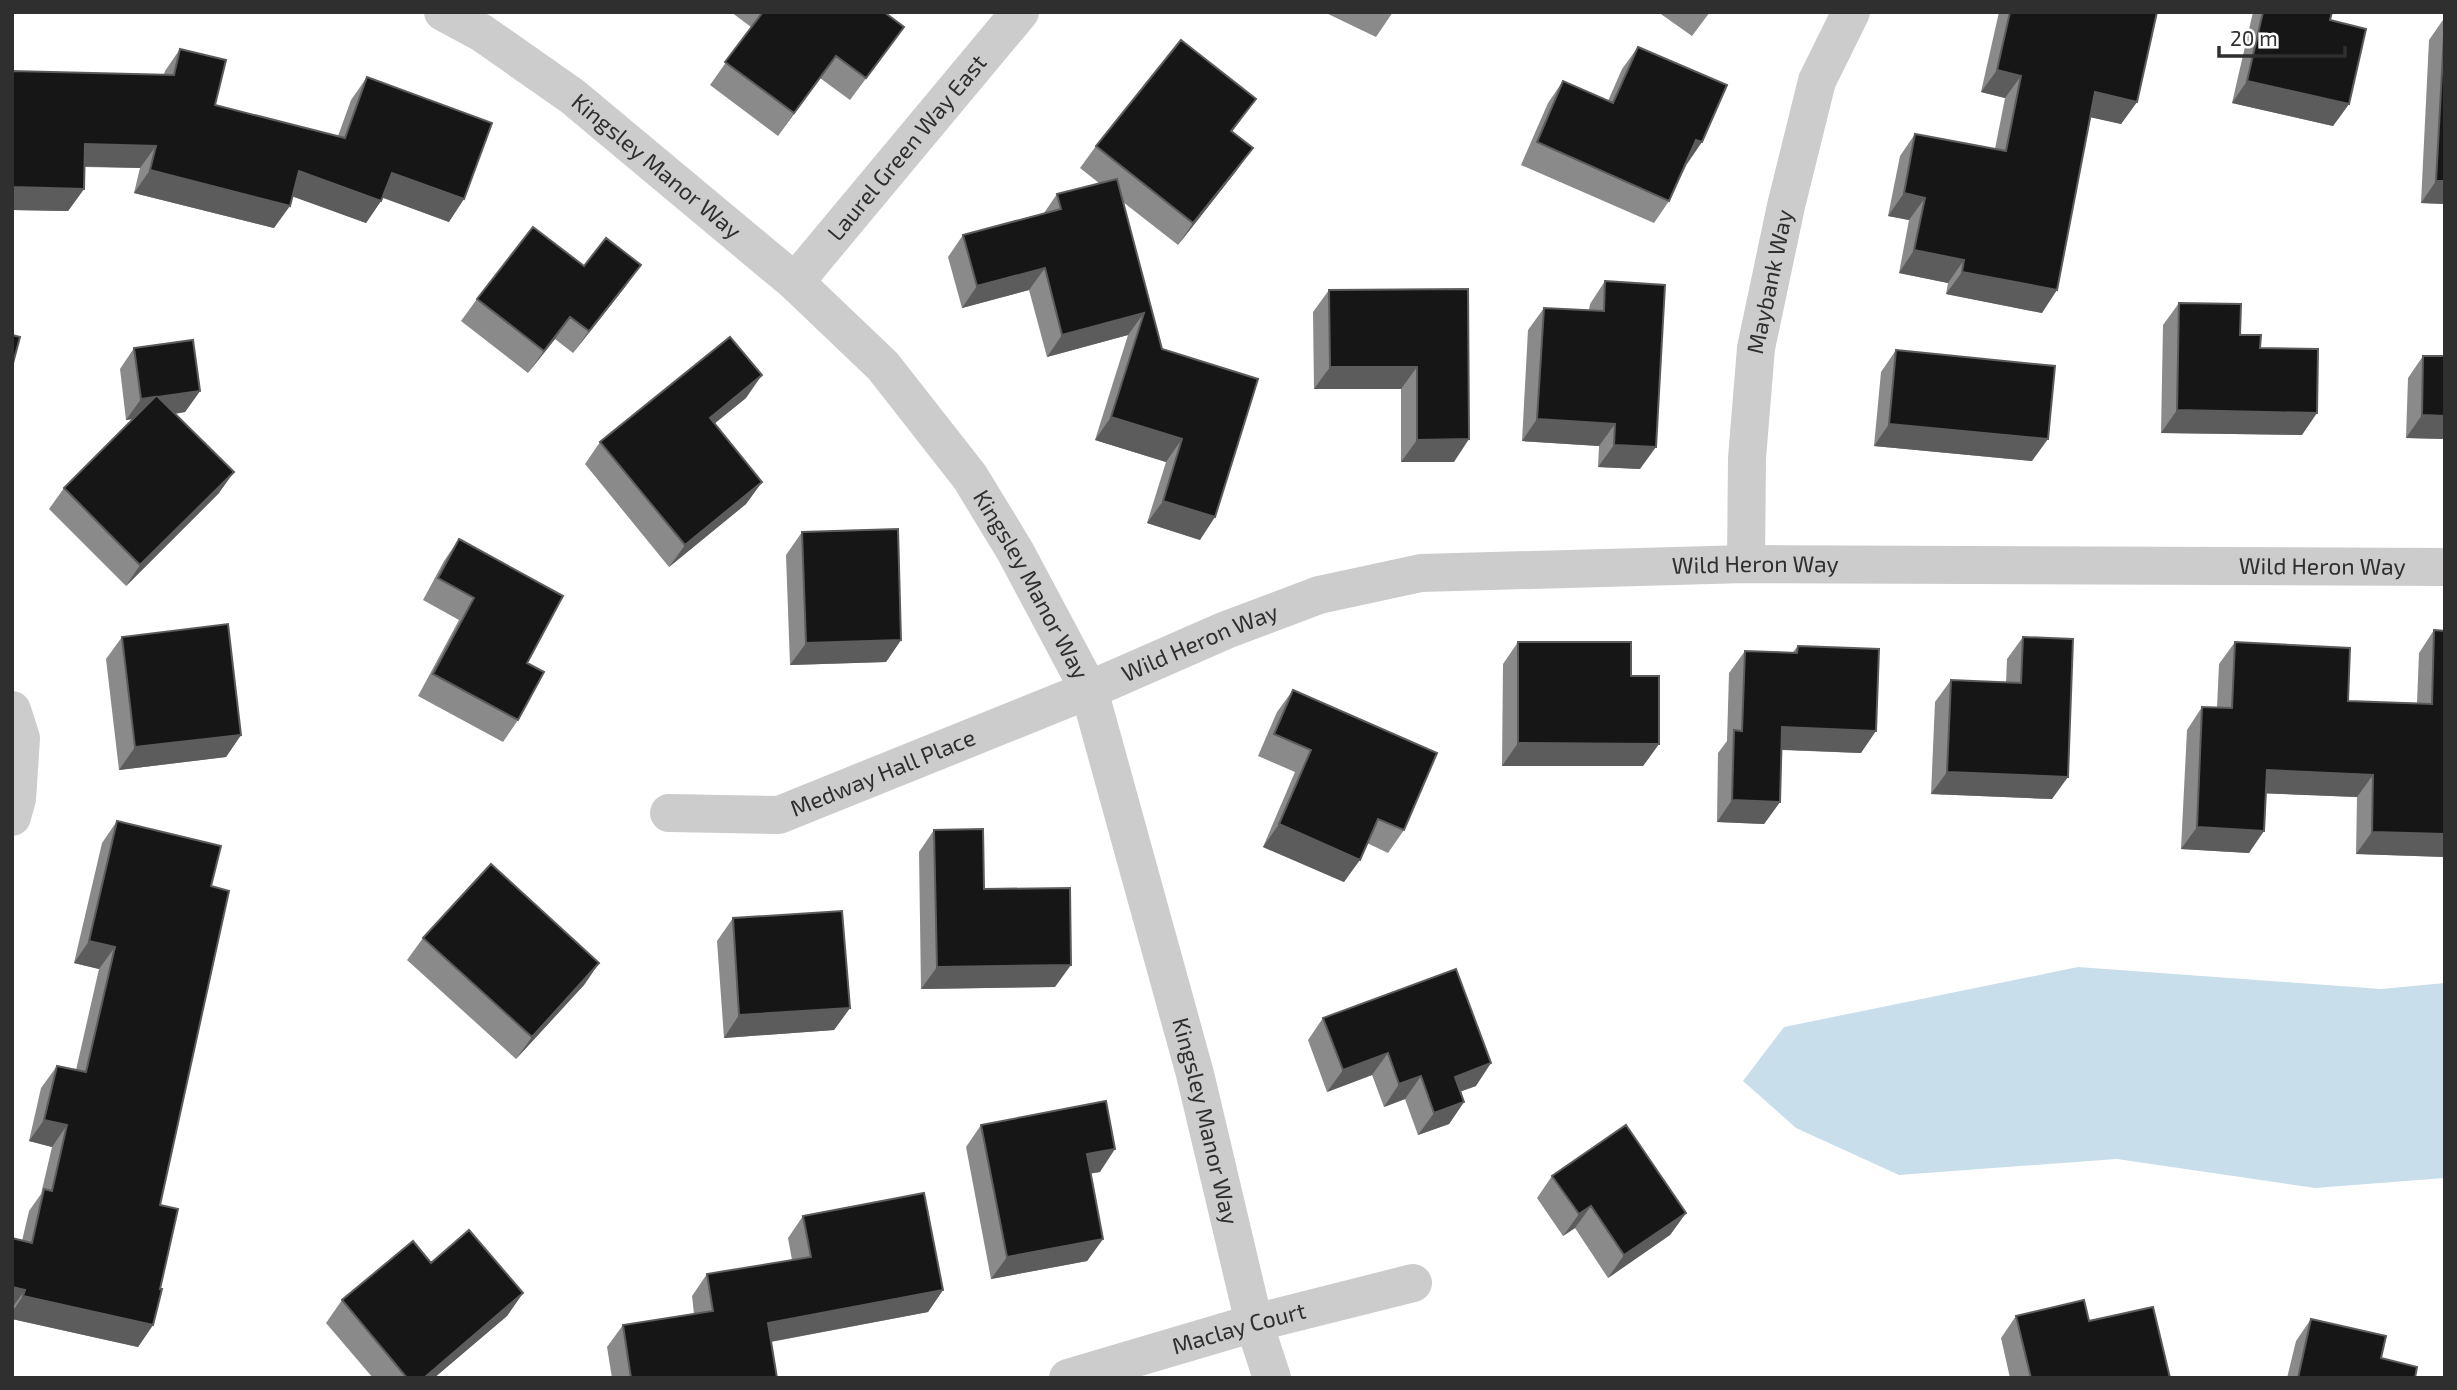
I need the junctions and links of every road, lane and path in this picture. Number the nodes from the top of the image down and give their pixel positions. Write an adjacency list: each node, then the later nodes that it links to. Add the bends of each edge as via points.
1 (443, 12): 4 (street, Kingsley Manor Way, via 482,33 572,96)
2 (1020, 12): 4 (street, Laurel Green Way East)
3 (1851, 12): 5 (street, Maybank Way, via 1817,81 1756,348 1747,458)
4 (795, 282): 7 (street, Kingsley Manor Way, via 883,366 970,477)
5 (1746, 564): 6 (street, Wild Heron Way); 7 (street, Wild Heron Way, via 1420,573 1319,595)
6 (2445, 567)
7 (1089, 690): 9 (street, Medway Hall Place, via 779,815); 12 (street, Kingsley Manor Way, via 1195,1074)
8 (12, 710): 10 (street, via 21,738)
9 (669, 813)
10 (12, 817)
11 (1413, 1283): 12 (street, Maclay Court)
12 (1254, 1322): 13 (street, Maclay Court); 14 (street, Kingsley Manor Way)
13 (1068, 1378)
14 (1272, 1378)

